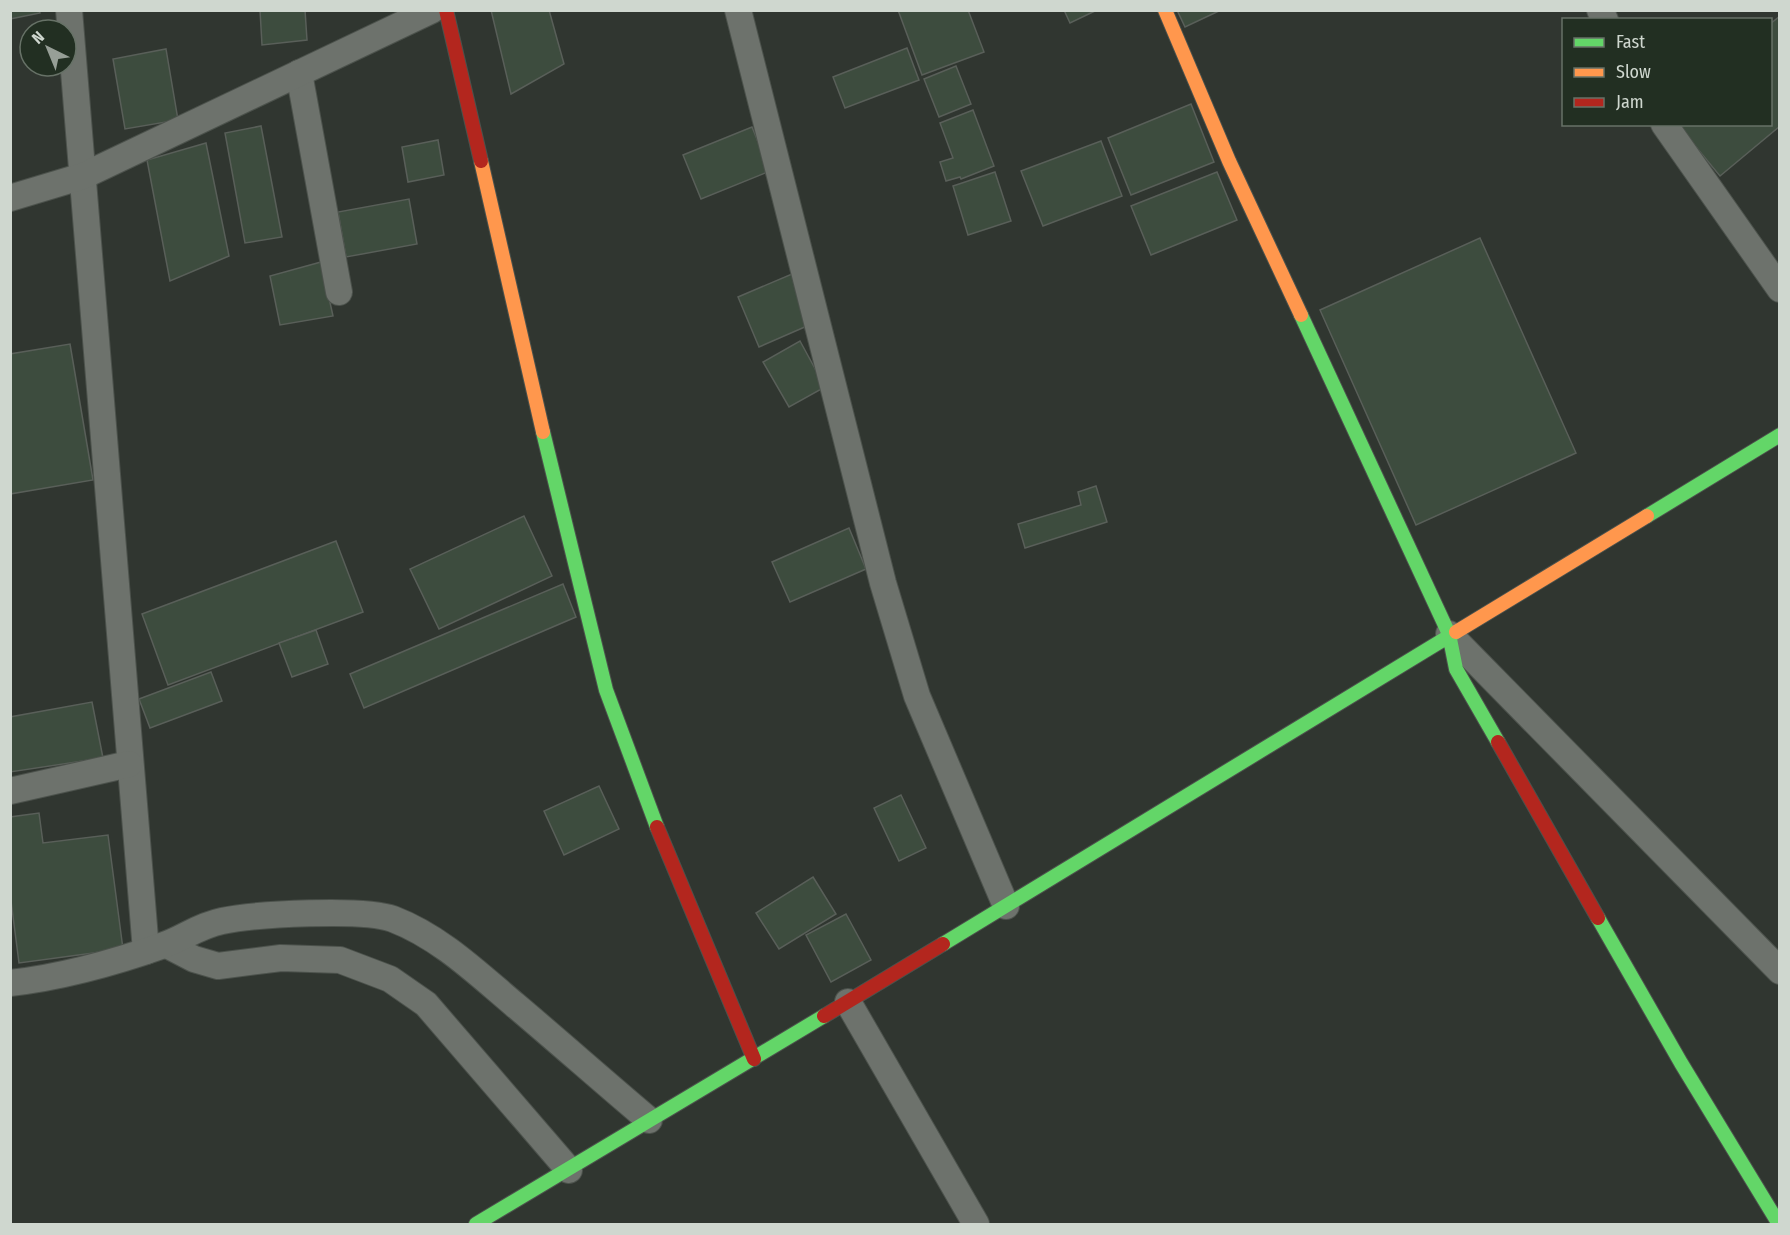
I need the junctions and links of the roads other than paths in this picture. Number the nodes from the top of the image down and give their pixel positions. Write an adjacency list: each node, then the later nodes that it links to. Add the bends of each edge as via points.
1 (69, 10): 8 (street)
2 (432, 10): 6 (street)
3 (446, 10): 21 (street, via 606,690 654,820)
4 (738, 10): 16 (street, via 883,583 917,696)
5 (1165, 10): 13 (street, via 1229,161)
6 (299, 73): 8 (street); 11 (street)
7 (1665, 126): 10 (street)
8 (82, 176): 9 (street); 14 (street)
9 (10, 198)
10 (1779, 289)
11 (339, 292)
12 (1779, 435): 13 (street)
13 (1449, 634): 16 (street); 18 (street); 26 (street, via 1456,669 1681,1063)
14 (129, 764): 15 (street); 17 (street)
15 (10, 791)
16 (1006, 906): 20 (street)
17 (156, 948): 19 (street, via 99,968); 22 (street, via 223,921 292,915 368,914 392,918 429,936 462,961); 23 (street, via 218,966 280,958 340,960 390,979 426,1004)
18 (1779, 971)
19 (10, 983)
20 (848, 1002): 21 (street); 25 (street)
21 (754, 1059): 22 (street)
22 (649, 1120): 23 (street)
23 (570, 1170): 24 (street)
24 (476, 1224)
25 (976, 1224)
26 (1779, 1224)

